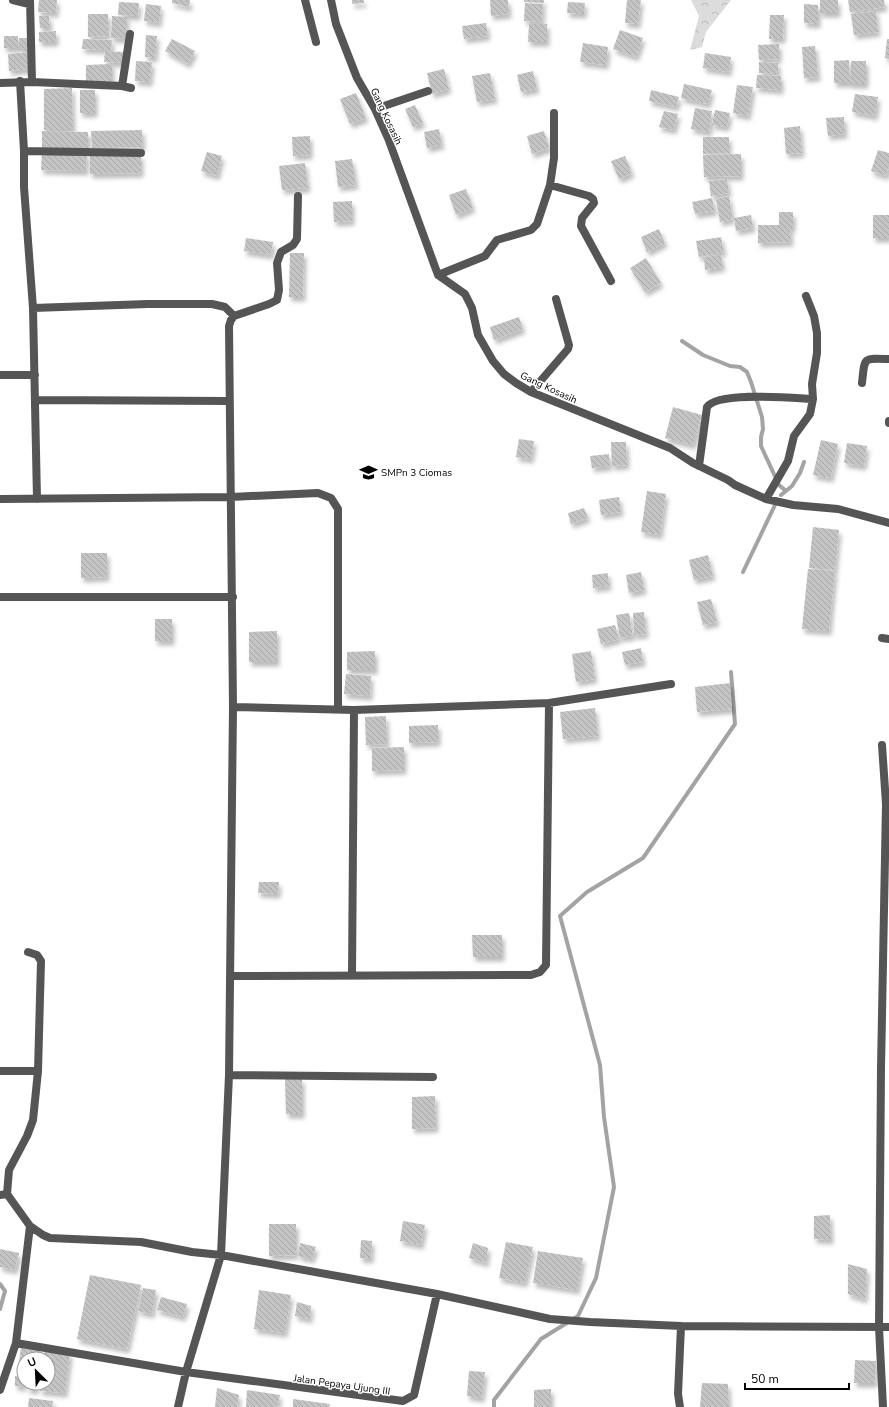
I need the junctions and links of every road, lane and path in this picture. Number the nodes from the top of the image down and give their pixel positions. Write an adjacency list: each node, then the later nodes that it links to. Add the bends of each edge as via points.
1 (13, 0): 4 (street)
2 (305, 0): 6 (street)
3 (331, 0): 13 (street, Gang Kosasih, via 336,24 357,78)
4 (30, 2): 8 (street)
5 (130, 34): 10 (street)
6 (316, 42)
7 (20, 82): 8 (street); 9 (street); 15 (street)
8 (32, 82): 10 (street)
9 (0, 84)
10 (122, 86): 11 (street)
11 (131, 88)
12 (428, 91): 13 (street)
13 (375, 109): 19 (street, Gang Kosasih, via 408,190)
14 (554, 113): 17 (street, via 554,158)
15 (24, 151): 16 (street); 23 (street, via 24,187)
16 (141, 153)
17 (550, 185): 19 (street, via 537,224 531,230 497,240 485,256); 20 (street, via 593,199 594,203 582,218 581,226)
18 (298, 196): 24 (street, via 297,240 281,252 277,263 277,300)
19 (438, 275): 29 (street, Gang Kosasih, via 465,294 472,308 478,335 493,361 516,384)
20 (611, 281)
21 (806, 296): 30 (street, via 817,333)
22 (556, 299): 29 (street, via 568,349)
23 (33, 308): 24 (street, via 212,304 225,307); 27 (street)
24 (234, 316): 32 (street, via 229,326)
25 (889, 359): 28 (street, via 866,360)
26 (0, 375): 27 (street)
27 (35, 375): 31 (street)
28 (862, 383)
29 (531, 392): 33 (street, Gang Kosasih, via 670,448)
30 (813, 399): 33 (street, via 757,396 711,403 707,407); 34 (street, via 810,414 794,436 788,461)
31 (35, 400): 32 (street); 37 (street)
32 (229, 401): 35 (street)
33 (699, 466): 34 (street, Gang Kosasih, via 735,485)
34 (768, 496): 38 (street, Gang Kosasih, via 793,505 838,509)
35 (231, 497): 37 (street); 40 (street); 44 (street, via 318,493 331,498 336,505)
36 (0, 498): 37 (street)
37 (37, 499)
38 (889, 523)
39 (0, 597): 40 (street)
40 (233, 597): 43 (street)
41 (671, 684): 42 (street)
42 (549, 703): 45 (street); 48 (street, via 546,966 540,972 530,975)
43 (233, 707): 44 (street); 49 (street)
44 (338, 709): 45 (street)
45 (354, 710): 48 (street)
46 (882, 745): 59 (street, via 886,804)
47 (28, 952): 51 (street, via 37,955 41,962)
48 (352, 975): 49 (street)
49 (230, 976): 52 (street)
50 (0, 1071): 51 (street)
51 (38, 1071): 54 (street, via 33,1120 9,1170)
52 (229, 1075): 53 (street); 56 (street)
53 (432, 1077)
54 (4, 1194): 55 (street)
55 (30, 1226): 56 (street, via 56,1239 141,1242); 61 (street)
56 (221, 1255): 57 (street); 62 (street)
57 (437, 1294): 58 (street, via 550,1319); 62 (street, Jalan Pepaya Ujung III, via 414,1395 402,1401)
58 (681, 1326): 59 (street); 65 (street, via 678,1394)
59 (879, 1327): 60 (street); 66 (street)
60 (889, 1327)
61 (16, 1343): 62 (street); 63 (street)
62 (186, 1372): 64 (street)
63 (0, 1390)
64 (178, 1407)
65 (680, 1407)
66 (883, 1407)

